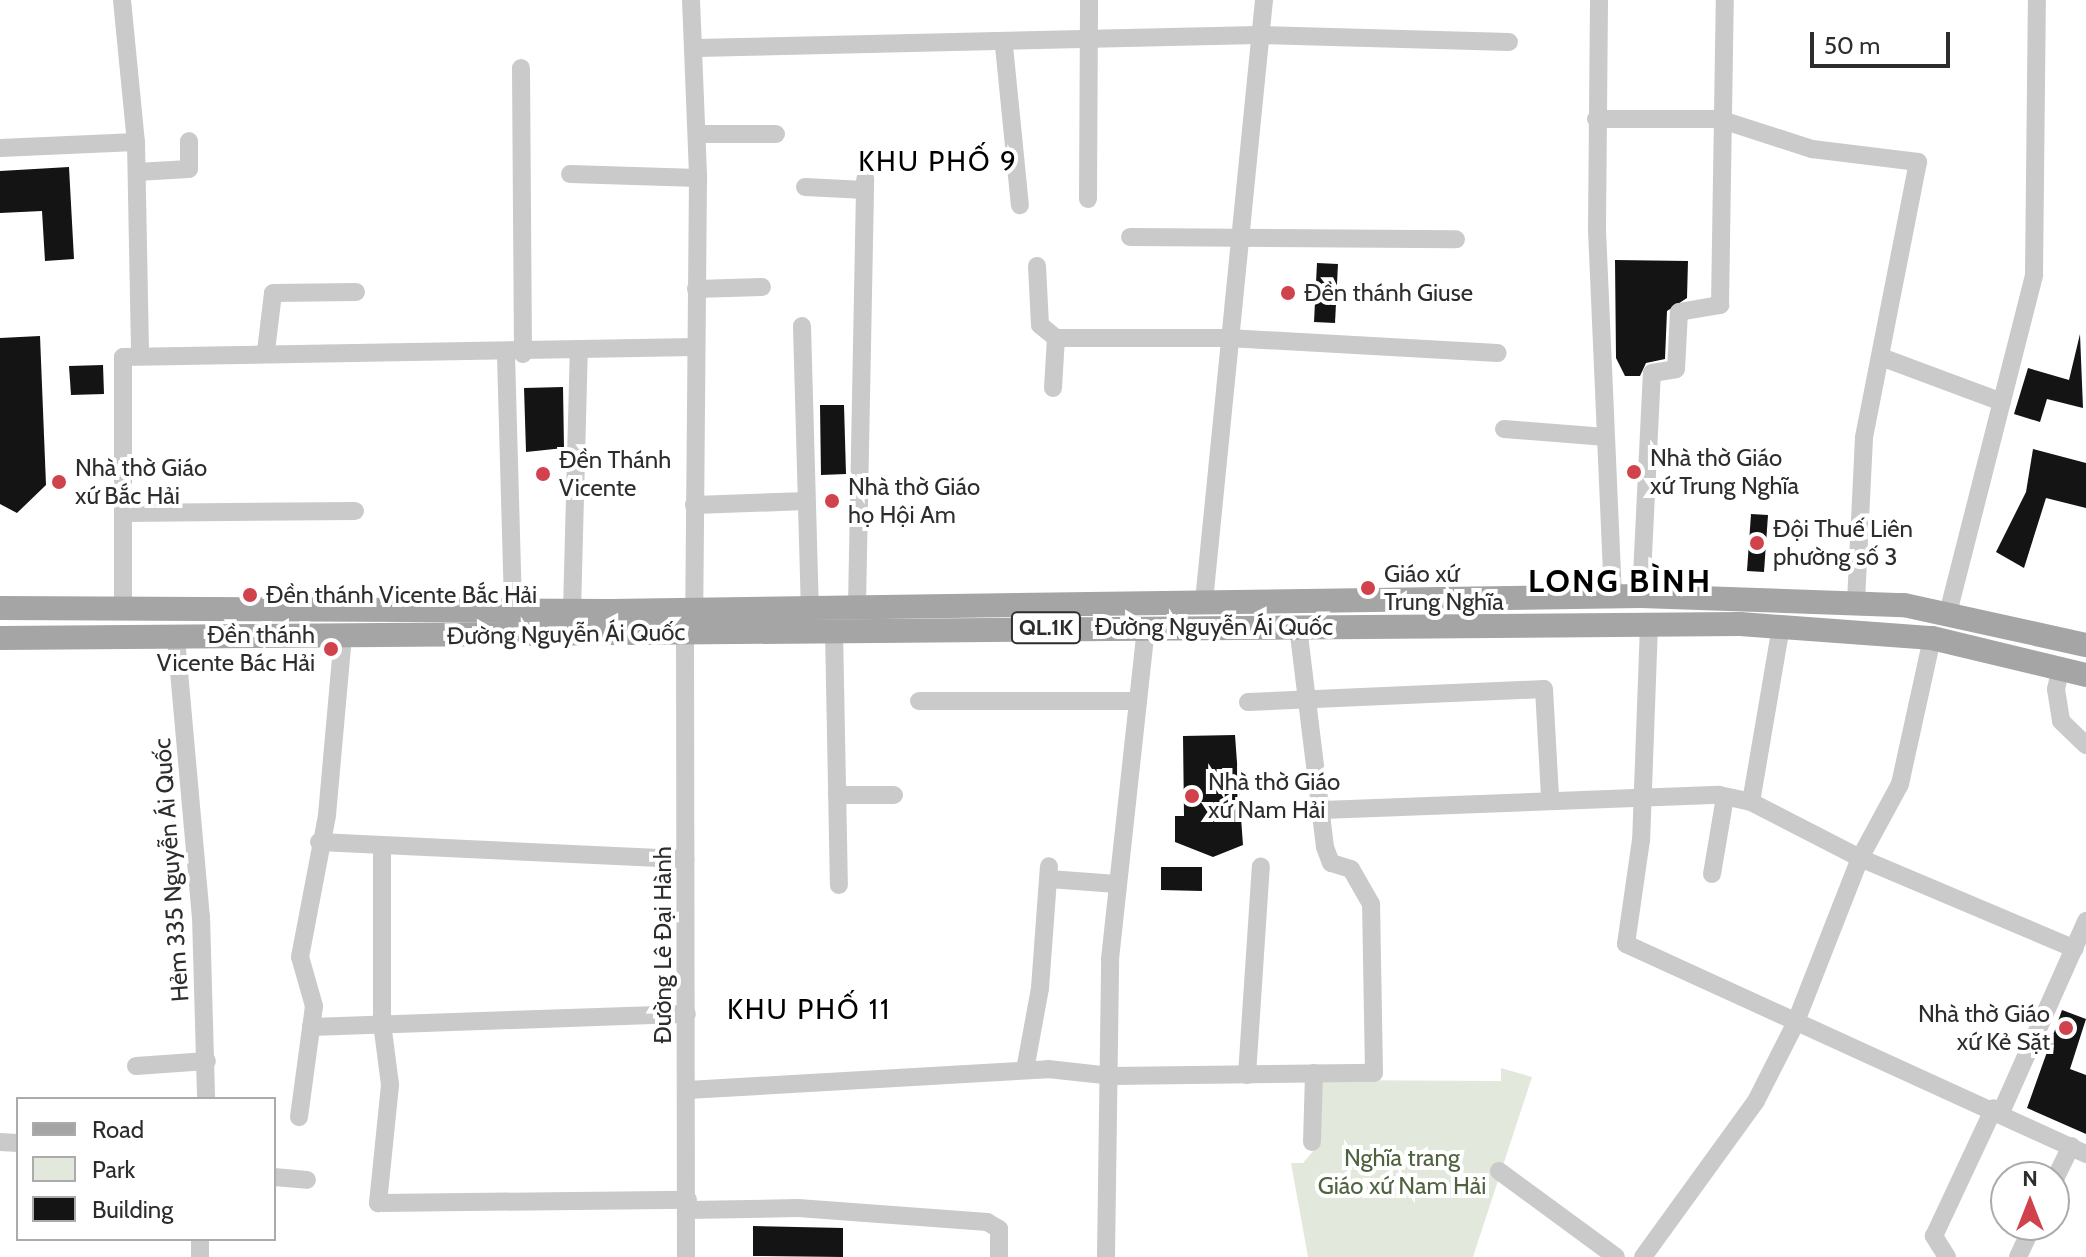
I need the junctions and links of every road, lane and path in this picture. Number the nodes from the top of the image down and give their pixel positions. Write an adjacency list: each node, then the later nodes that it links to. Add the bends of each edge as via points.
1 (122, 0): 19 (street)
2 (691, 0): 12 (street)
3 (1089, 0): 9 (street)
4 (1264, 0): 8 (street)
5 (1599, 0): 14 (street)
6 (1725, 0): 15 (street)
7 (2037, 0): 45 (street, via 2034,275)
8 (1258, 35): 9 (street); 10 (street); 27 (street)
9 (1088, 42): 11 (street); 25 (street)
10 (1509, 42)
11 (1004, 46): 12 (street, via 947,37); 26 (street)
12 (696, 48): 16 (street)
13 (521, 68): 42 (street)
14 (1596, 119): 15 (street); 47 (street)
15 (1719, 119): 43 (street, via 1812,149 1919,157); 53 (street, via 1720,305 1679,312 1676,369 1652,373)
16 (697, 134): 17 (street); 23 (street)
17 (776, 134)
18 (189, 141): 21 (street, via 189,169)
19 (136, 142): 20 (street); 21 (street)
20 (0, 148)
21 (137, 172): 41 (street)
22 (570, 174): 23 (street)
23 (698, 178): 32 (street)
24 (805, 187): 56 (street, via 865,184)
25 (1088, 199)
26 (1020, 205)
27 (1238, 235): 28 (street); 29 (street, via 1406,244); 36 (street)
28 (1130, 237)
29 (1456, 239)
30 (1037, 266): 35 (street, via 1040,325)
31 (762, 287): 32 (street)
32 (696, 289): 37 (street)
33 (356, 292): 38 (street, via 273,293)
34 (802, 326): 48 (street)
35 (1056, 338): 36 (street); 44 (street)
36 (1228, 338): 40 (street); 54 (street)
37 (695, 347): 39 (street); 49 (street)
38 (266, 351): 41 (street); 42 (street)
39 (579, 352): 42 (street); 62 (street)
40 (1498, 353)
41 (140, 354): 51 (street, via 123,357)
42 (514, 354): 61 (street)
43 (1881, 357): 45 (street); 55 (street, via 1864,438)
44 (1053, 388)
45 (2002, 402): 63 (street)
46 (1504, 429): 47 (street)
47 (1606, 437): 52 (street)
48 (806, 501): 49 (street); 57 (street)
49 (694, 505): 60 (street)
50 (355, 511): 51 (street)
51 (124, 513): 59 (street)
52 (1613, 596): 53 (main road, Đường Nguyễn Ái Quốc / QL.1K); 54 (main road, Đường Nguyễn Ái Quốc / QL.1K); 64 (main road)
53 (1641, 596): 55 (main road, Đường Nguyễn Ái Quốc / QL.1K)
54 (1204, 601): 56 (main road, Đường Nguyễn Ái Quốc / QL.1K)
55 (1856, 603): 63 (main road, Đường Nguyễn Ái Quốc / QL.1K)
56 (857, 606): 57 (main road, Đường Nguyễn Ái Quốc / QL.1K)
57 (810, 607): 60 (main road, Đường Nguyễn Ái Quốc / QL.1K)
58 (0, 608): 59 (main road, Đường Nguyễn Ái Quốc / QL.1K)
59 (123, 608): 61 (main road, Đường Nguyễn Ái Quốc / QL.1K); 73 (main road)
60 (694, 609): 62 (main road, Đường Nguyễn Ái Quốc / QL.1K)
61 (513, 610): 62 (main road, Đường Nguyễn Ái Quốc / QL.1K)
62 (572, 611)
63 (1948, 613): 76 (main road, Đường Nguyễn Ái Quốc / QL.1K)
64 (1614, 625): 65 (main road, Đường Nguyễn Ái Quốc / QL.1K); 68 (main road, Đường Nguyễn Ái Quốc / QL.1K)
65 (1649, 625): 67 (main road, Đường Nguyễn Ái Quốc / QL.1K); 84 (street)
66 (1146, 626): 68 (main road, Đường Nguyễn Ái Quốc / QL.1K); 69 (main road, Đường Nguyễn Ái Quốc / QL.1K); 80 (street)
67 (1781, 626): 75 (main road, Đường Nguyễn Ái Quốc / QL.1K); 89 (street)
68 (1298, 627): 82 (street)
69 (834, 630): 70 (main road, Đường Nguyễn Ái Quốc / QL.1K); 85 (street)
70 (685, 633): 71 (main road, Đường Nguyễn Ái Quốc / QL.1K); 94 (street, Đường Lê Đại Hành)
71 (343, 636): 74 (main road, Đường Nguyễn Ái Quốc / QL.1K); 91 (street)
72 (0, 638): 73 (main road, Đường Nguyễn Ái Quốc / QL.1K)
73 (123, 638): 74 (main road, Đường Nguyễn Ái Quốc / QL.1K)
74 (176, 638): 105 (street, Hẻm 335 Nguyễn Ái Quốc)
75 (1932, 638): 77 (main road, Đường Nguyễn Ái Quốc / QL.1K); 93 (street, via 1900,784)
76 (2086, 645)
77 (2061, 666): 78 (main road, Đường Nguyễn Ái Quốc / QL.1K); 83 (street, via 2061,721)
78 (2086, 675)
79 (919, 701): 80 (street)
80 (1137, 701): 97 (street)
81 (1248, 702): 82 (street)
82 (1302, 704): 88 (street, via 1544,689); 90 (street)
83 (2086, 745)
84 (1642, 794): 87 (street); 88 (street); 103 (street, via 1626,944)
85 (837, 795): 86 (street); 98 (street)
86 (894, 795)
87 (1725, 797): 89 (street); 96 (street)
88 (1550, 798): 90 (street)
89 (1751, 802): 93 (street)
90 (1323, 810): 108 (street, via 1331,863 1351,869 1371,904 1377,1016 1374,1073)
91 (319, 842): 92 (street); 104 (street, via 300,957 314,1006)
92 (382, 845): 94 (street); 102 (street)
93 (1860, 858): 100 (street); 103 (street)
94 (686, 859): 101 (street, Đường Lê Đại Hành)
95 (1261, 866): 109 (street)
96 (1712, 874)
97 (1117, 884): 107 (street, via 1049,872); 110 (street)
98 (839, 885)
99 (2086, 921): 100 (street)
100 (2075, 949): 113 (street)
101 (687, 1014): 102 (street); 111 (street, Đường Lê Đại Hành)
102 (382, 1023): 104 (street); 120 (street, via 390,1085 376,1196 387,1207)
103 (1795, 1024): 113 (street); 125 (street, via 1756,1101)
104 (311, 1027): 114 (street)
105 (207, 1061): 106 (street); 112 (street, Hẻm 335 Nguyễn Ái Quốc)
106 (136, 1066)
107 (1025, 1070): 110 (street); 111 (street)
108 (1314, 1073): 109 (street); 115 (street)
109 (1247, 1075): 110 (street)
110 (1111, 1076): 123 (street)
111 (688, 1090): 120 (street, Đường Lê Đại Hành)
112 (206, 1097)
113 (1998, 1109): 116 (street); 126 (street, via 1934,1236)
114 (299, 1117)
115 (1312, 1142)
116 (2078, 1150)
117 (1499, 1171): 124 (street)
118 (276, 1177): 119 (street)
119 (307, 1180)
120 (688, 1205): 121 (street, via 960,1219 993,1224); 122 (street, Đường Lê Đại Hành)
121 (1000, 1249)
122 (686, 1257)
123 (1106, 1257)
124 (1616, 1257)
125 (1643, 1257)
126 (1947, 1257)

